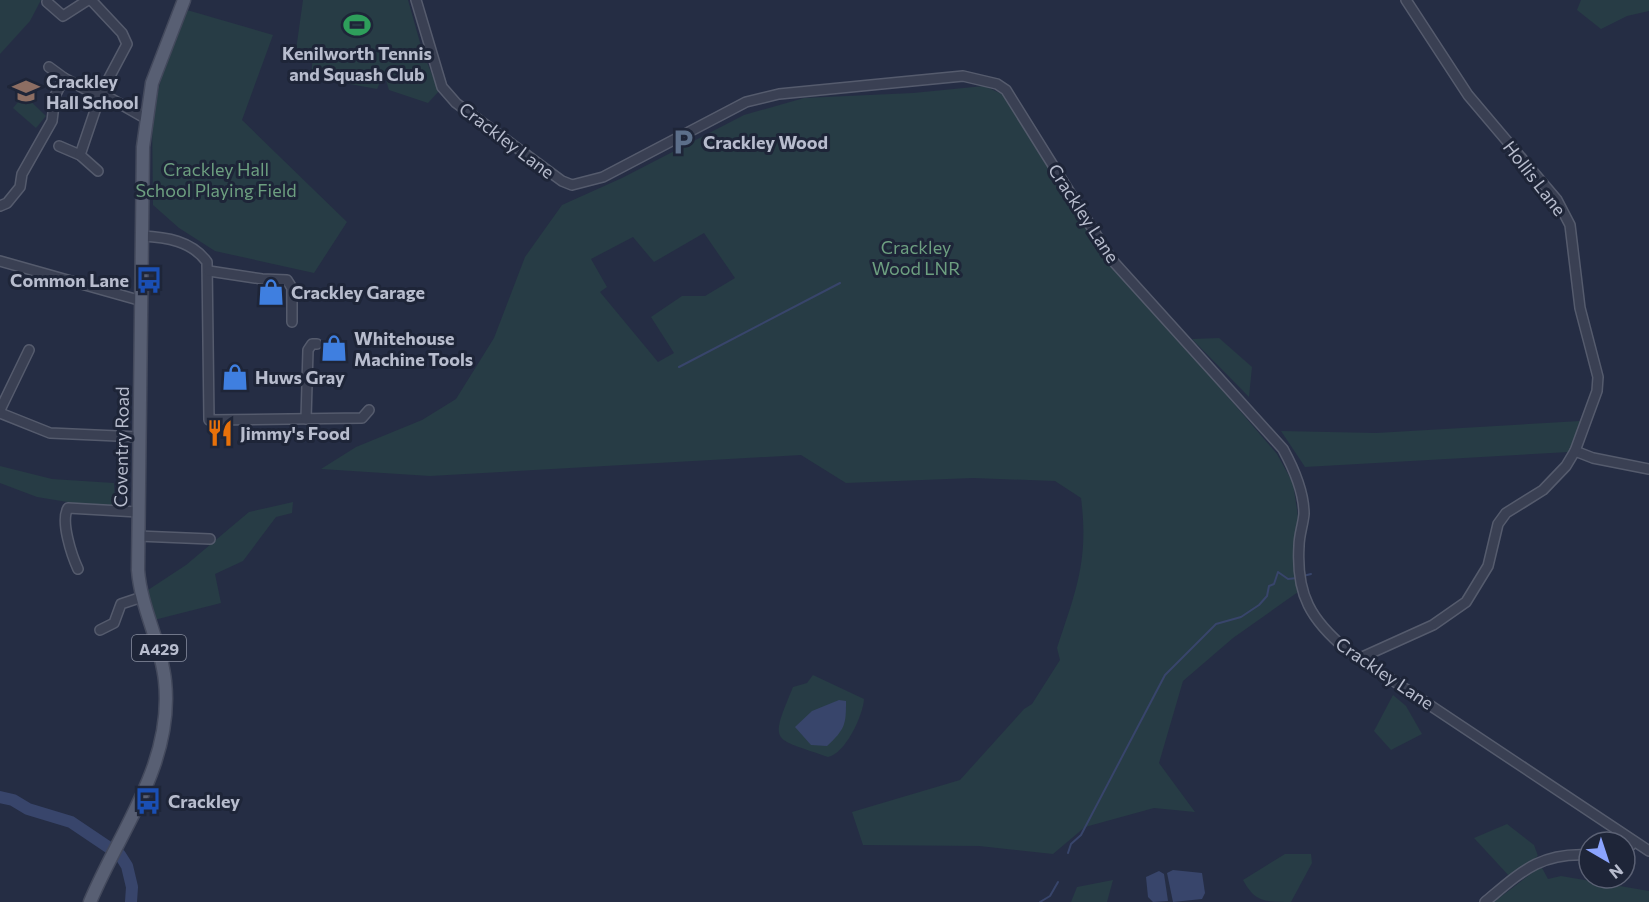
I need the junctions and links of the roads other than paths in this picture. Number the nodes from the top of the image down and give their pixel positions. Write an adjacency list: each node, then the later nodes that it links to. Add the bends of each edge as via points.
1 (90, 0): 5 (street, via 63,16); 8 (street, via 122,33 127,44)
2 (184, 0): 9 (main road, Coventry Road / A429, via 156,72)
3 (416, 0): 33 (street, Crackley Lane, via 442,87 474,117 572,185 603,177 746,102 779,94 963,76 1006,90 1112,260 1279,441 1298,479 1304,514 1299,546 1301,578 1307,602 1325,631)
4 (1406, 0): 25 (street, Hollis Lane, via 1468,94 1557,200 1570,225 1580,308 1598,377 1597,391)
5 (46, 2)
6 (49, 68): 7 (street)
7 (64, 78): 8 (street); 13 (street, via 55,96 52,121 22,174 20,187)
8 (101, 93): 9 (street); 11 (street)
9 (146, 118): 14 (main road, Coventry Road / A429)
10 (60, 146): 11 (street)
11 (80, 155): 12 (street)
12 (98, 171)
13 (0, 206)
14 (142, 236): 16 (street, via 166,238 189,247 205,259); 17 (main road, Coventry Road / A429)
15 (0, 261): 17 (street)
16 (209, 271): 18 (street, via 287,280 292,288); 23 (street, via 209,420)
17 (142, 301): 24 (main road, Coventry Road / A429)
18 (292, 322)
19 (317, 344): 23 (street, via 308,350)
20 (28, 350): 22 (street)
21 (369, 410): 23 (street, via 362,418)
22 (0, 412): 24 (street, via 50,433)
23 (306, 419)
24 (140, 436): 27 (main road, Coventry Road / A429)
25 (1575, 451): 26 (street); 33 (street, Hollis Lane, via 1543,490 1506,513 1498,524 1488,566 1466,602 1433,625)
26 (1649, 469)
27 (138, 512): 28 (main road, Coventry Road / A429); 30 (street, via 68,508 65,516 69,543)
28 (138, 536): 29 (street); 31 (main road, Coventry Road / A429)
29 (210, 539)
30 (78, 569)
31 (142, 597): 32 (street, via 118,606 114,623); 36 (main road, Coventry Road / A429, via 164,669 166,722 153,771)
32 (100, 630)
33 (1360, 658): 34 (street, Crackley Lane)
34 (1617, 830)
35 (1577, 855): 37 (street, via 1539,861)
36 (90, 902)
37 (1485, 902)

